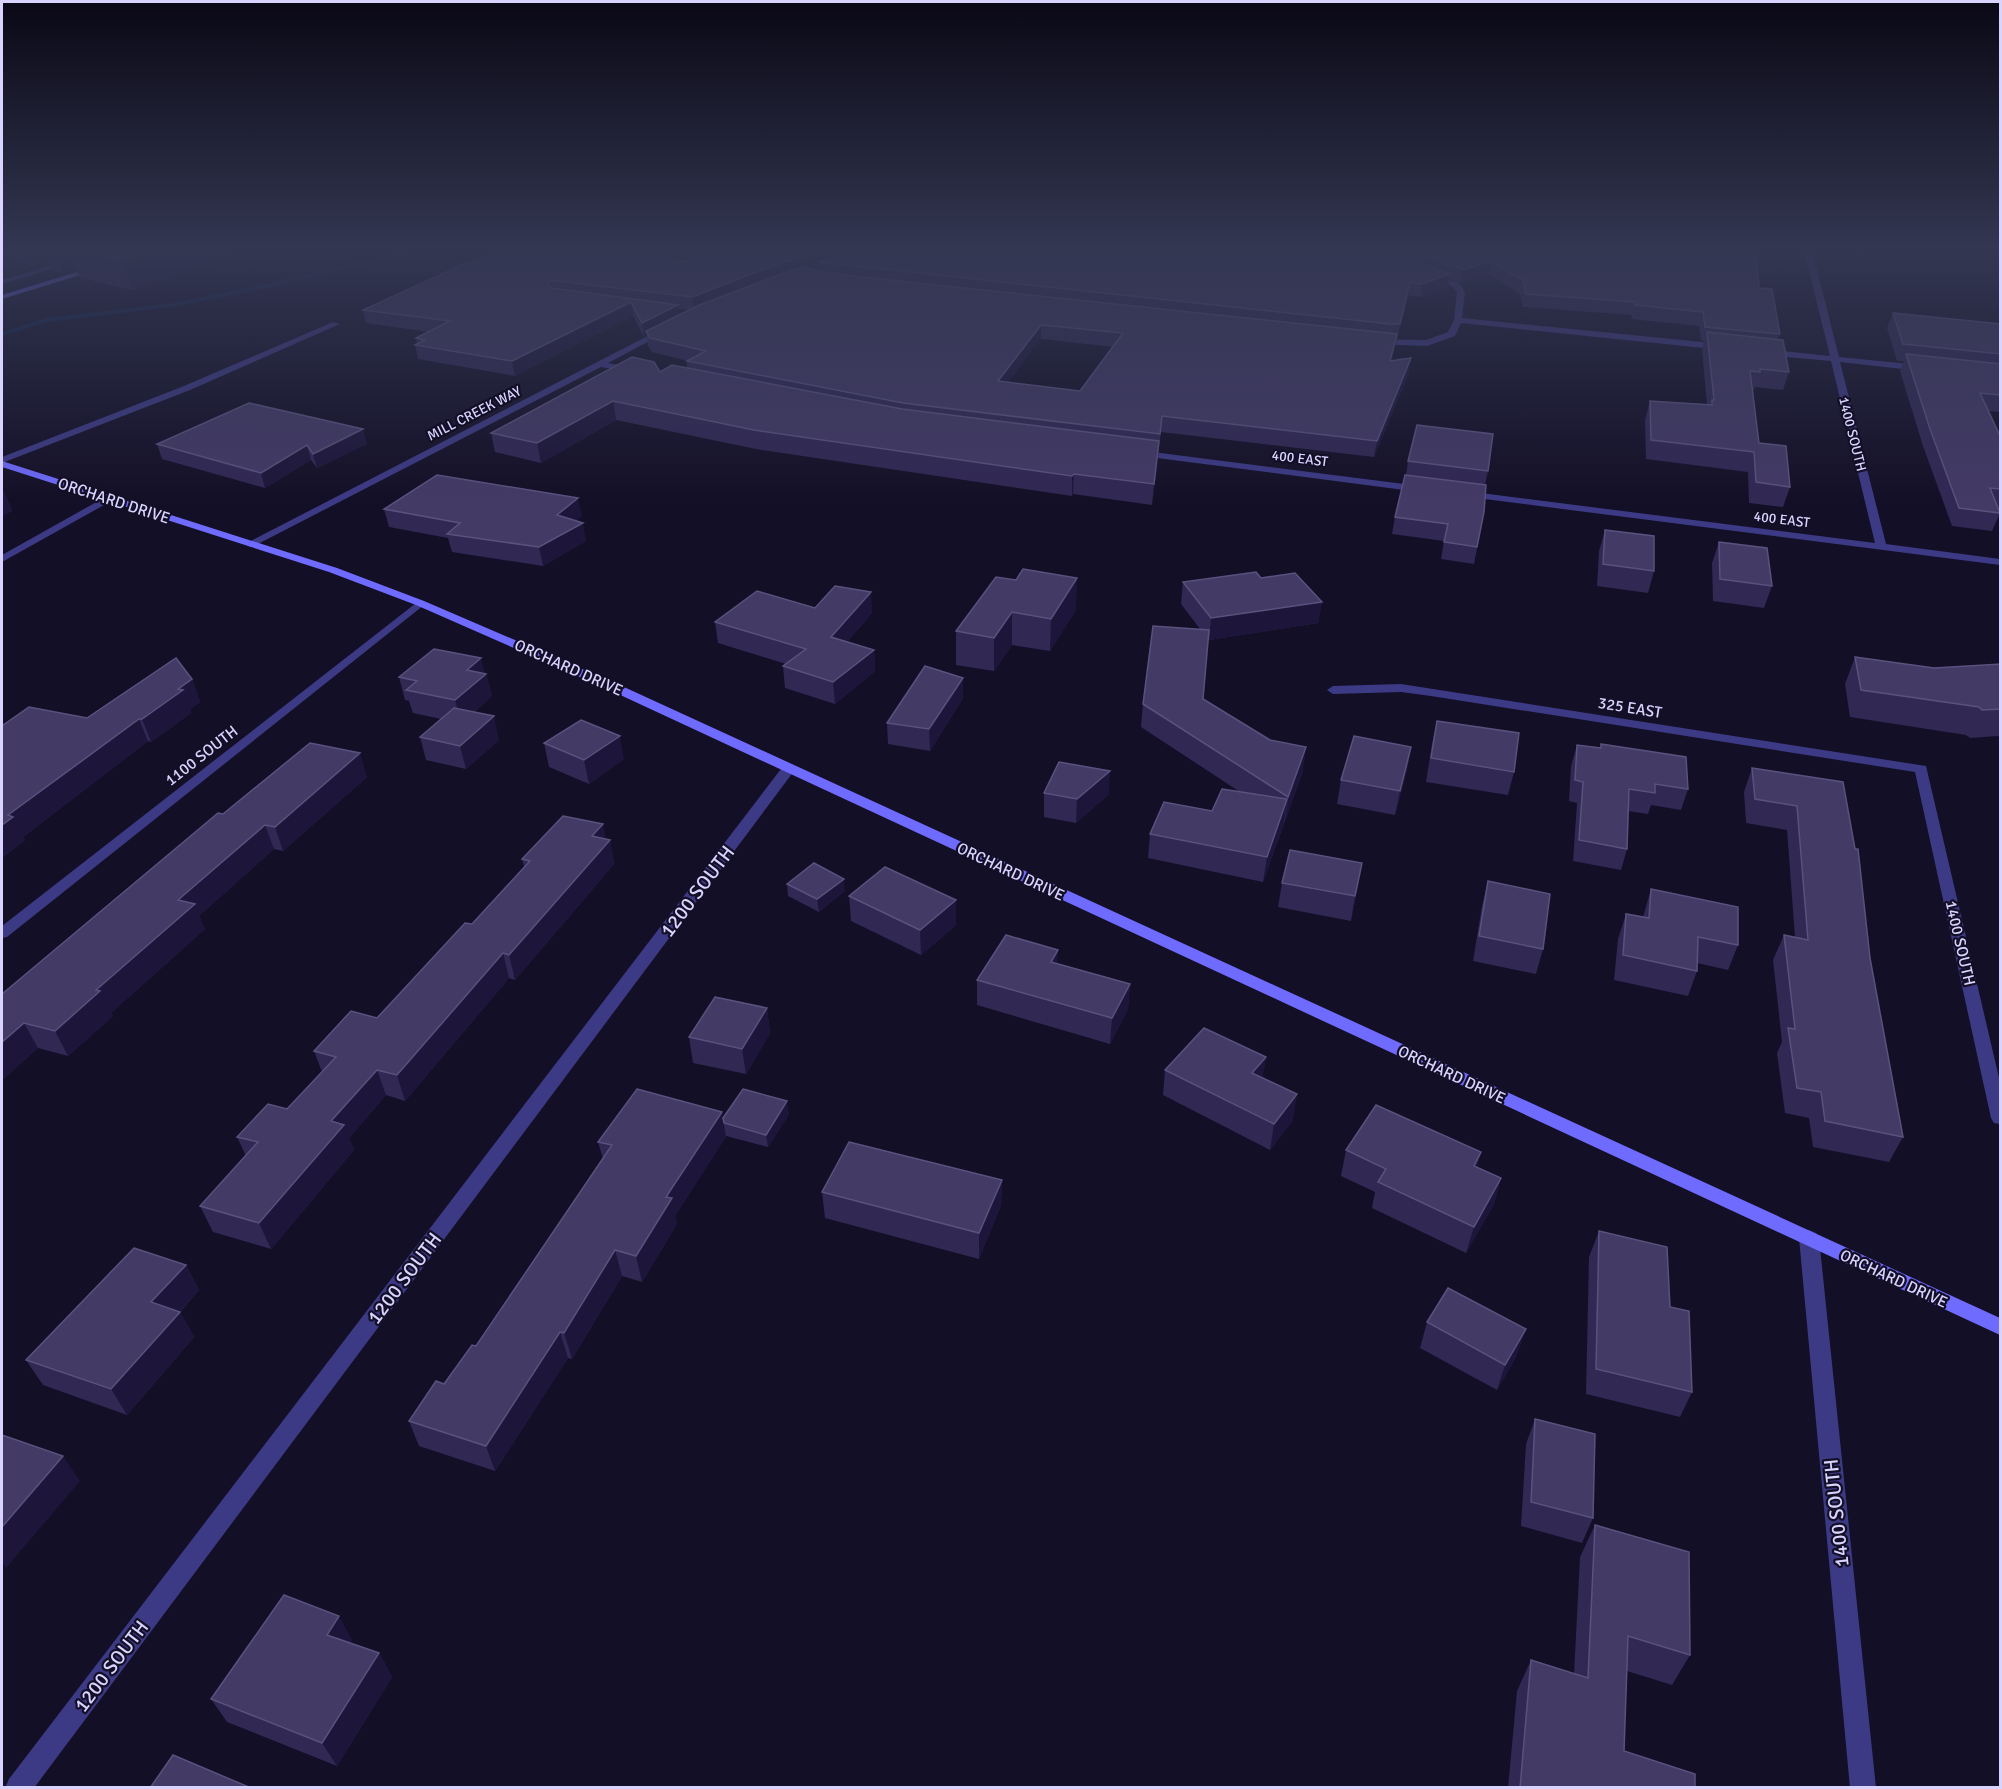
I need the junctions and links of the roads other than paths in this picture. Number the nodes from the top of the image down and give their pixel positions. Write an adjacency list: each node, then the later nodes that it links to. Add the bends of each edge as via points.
1 (314, 333): 14 (street)
2 (659, 333): 10 (street, MILL CREEK WAY)
3 (1452, 333): 6 (street, via 1427,343)
4 (1589, 333): 7 (street)
5 (1829, 333): 9 (street, 1400 SOUTH)
6 (1364, 341)
7 (1729, 348)
8 (1753, 350): 9 (street)
9 (1835, 359): 11 (street); 19 (street, 1400 SOUTH)
10 (599, 364): 12 (street); 18 (street, MILL CREEK WAY)
11 (1930, 369)
12 (646, 373)
13 (1127, 452): 15 (street, 400 EAST)
14 (2, 462): 17 (main road, ORCHARD DRIVE)
15 (1432, 490)
16 (1456, 493): 19 (street, 400 EAST)
17 (109, 498): 18 (main road, ORCHARD DRIVE); 20 (street)
18 (249, 544): 22 (main road, ORCHARD DRIVE)
19 (1881, 547): 21 (street, 400 EAST)
20 (2, 559)
21 (2001, 562)
22 (420, 603): 24 (main road, ORCHARD DRIVE); 26 (street, 1100 SOUTH)
23 (1333, 690): 25 (street, 325 EAST, via 1401,688 1431,692)
24 (789, 768): 28 (main road, ORCHARD DRIVE); 30 (street, 1200 SOUTH)
25 (1922, 769): 27 (street, 1400 SOUTH)
26 (2, 933)
27 (2001, 1118)
28 (1809, 1238): 29 (main road, ORCHARD DRIVE); 31 (street, 1400 SOUTH)
29 (2001, 1327)
30 (18, 1788)
31 (1863, 1788)

